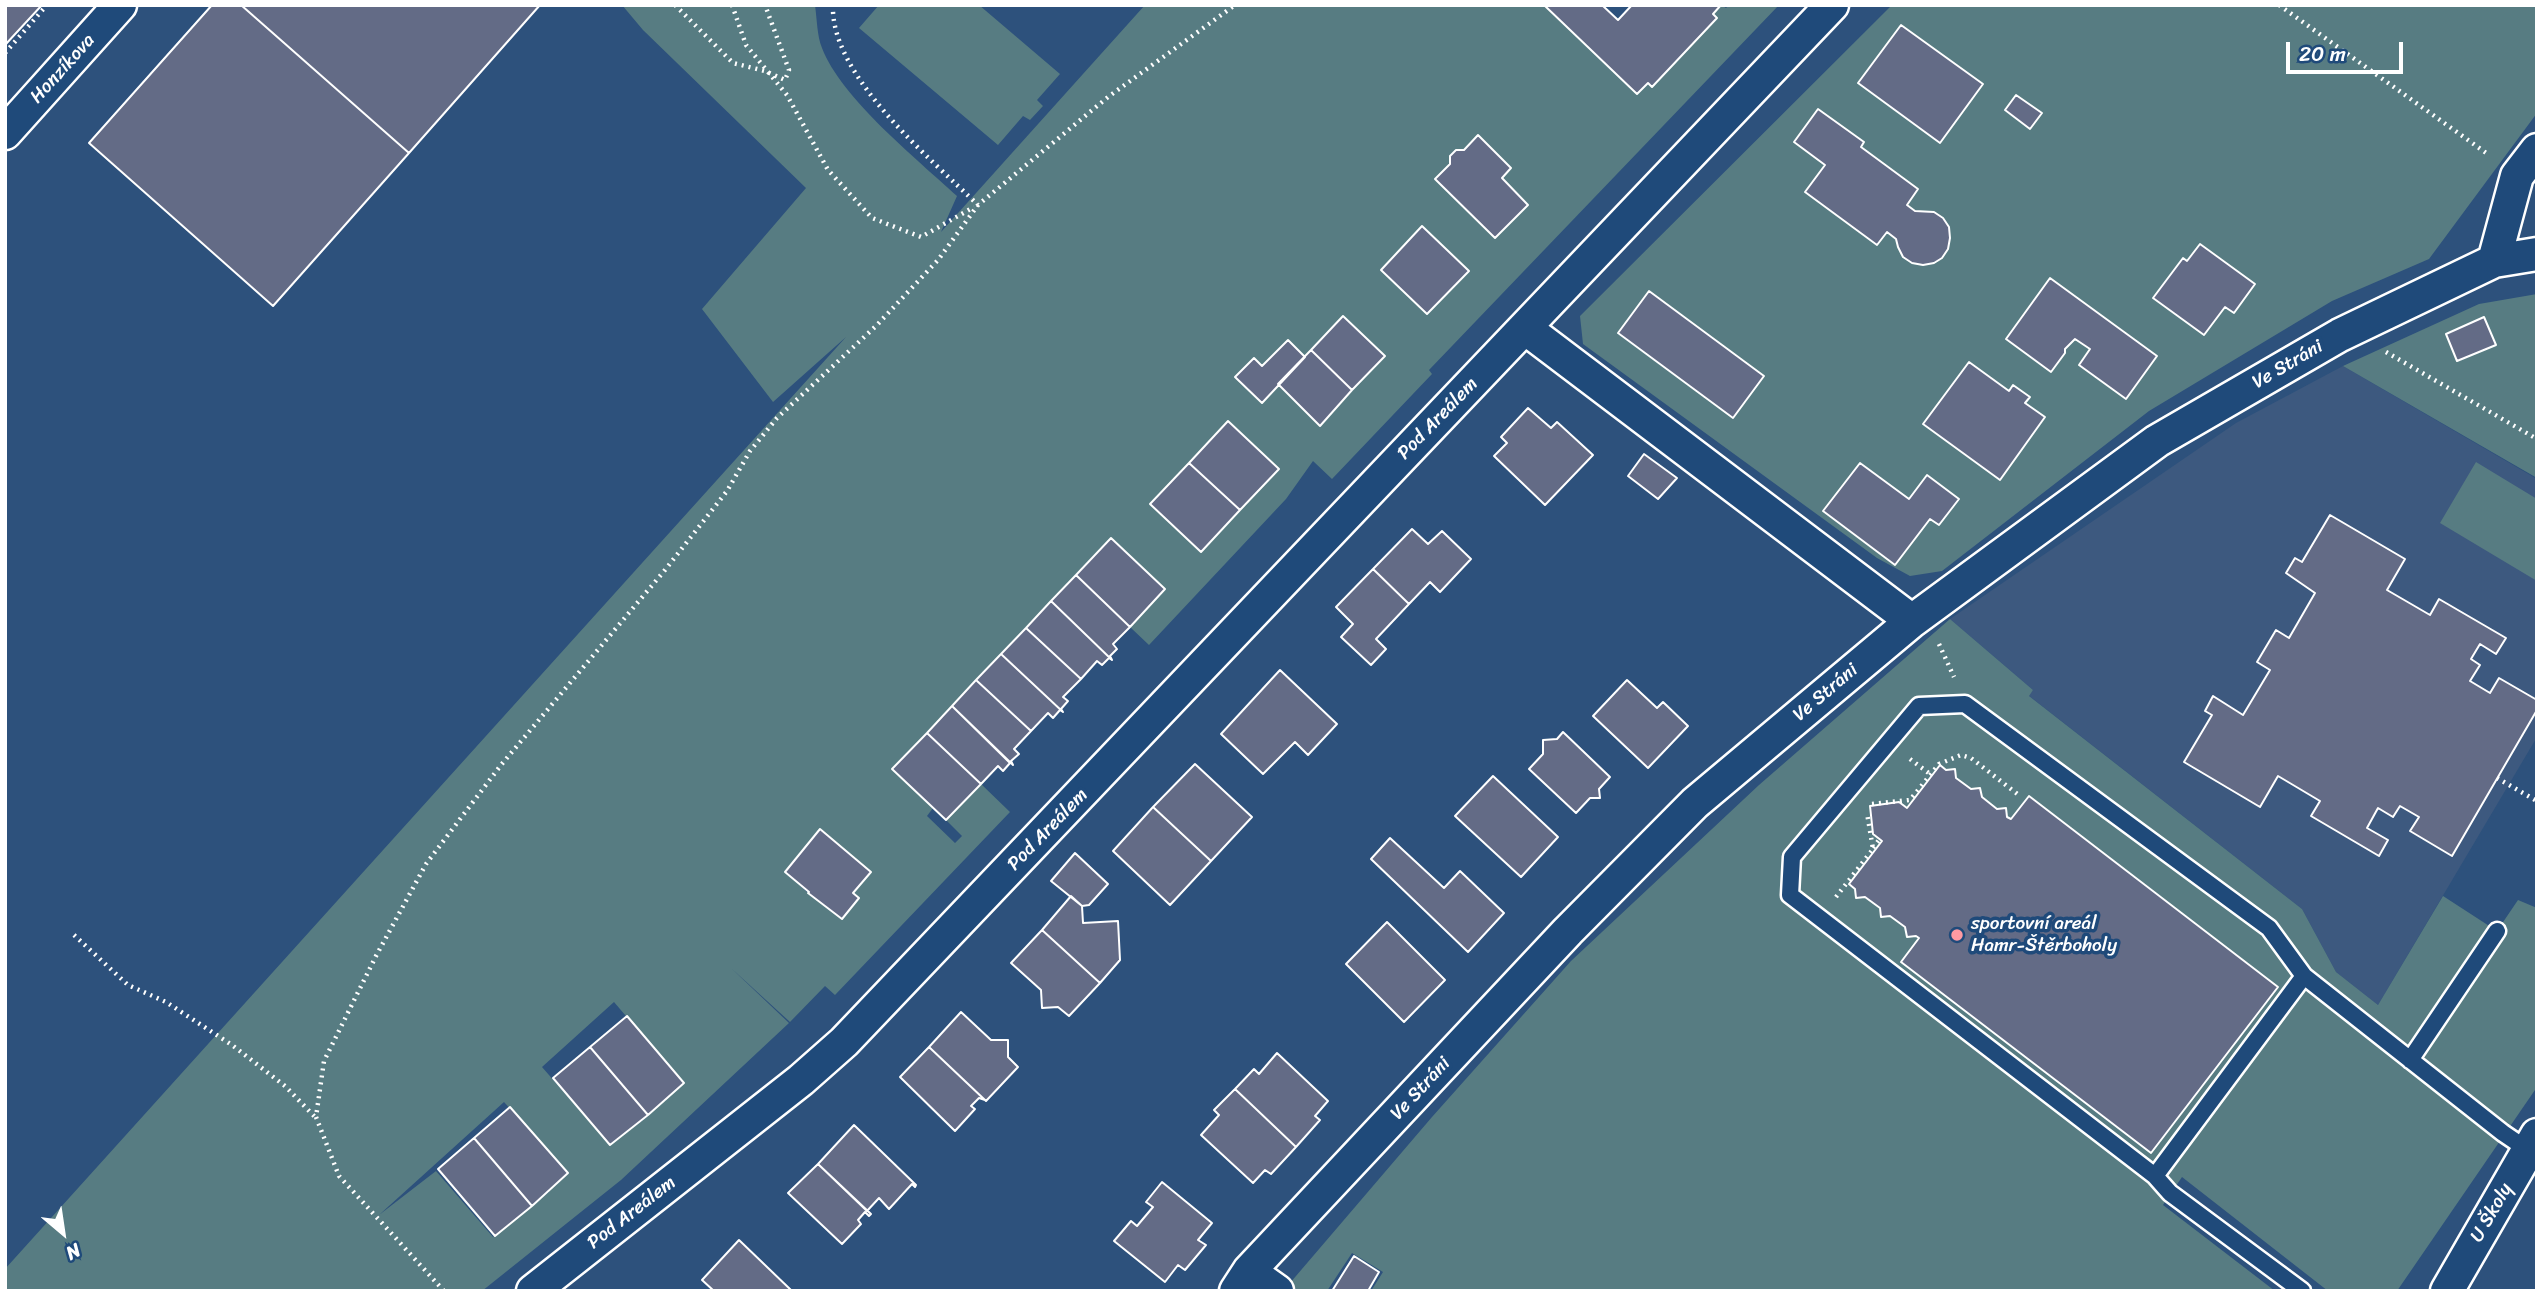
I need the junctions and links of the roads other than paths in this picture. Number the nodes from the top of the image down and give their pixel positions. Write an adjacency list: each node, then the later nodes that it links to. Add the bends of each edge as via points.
1 (120, 5): 3 (street, Honzíkova)
2 (1832, 5): 7 (street, Pod Areálem)
3 (5, 133)
4 (2537, 150): 6 (street, via 2517,176)
5 (2537, 254): 6 (street, Ve Stráni)
6 (2494, 261): 8 (street, Ve Stráni, via 2349,331 2157,441)
7 (1525, 328): 8 (street); 15 (street, Pod Areálem, via 844,1042)
8 (1912, 621): 14 (street, Ve Stráni, via 1695,803 1568,931)
9 (2497, 931): 11 (lane)
10 (2304, 976): 11 (lane); 13 (lane); 13 (lane, via 2269,928 1965,704 1919,706 1792,857 1790,895)
11 (2410, 1060): 12 (lane)
12 (2532, 1143): 18 (street, U Školy)
13 (2155, 1176): 17 (lane, via 2170,1193)
14 (1243, 1281): 16 (street)
15 (533, 1291)
16 (1277, 1291)
17 (2302, 1291)
18 (2446, 1291)

